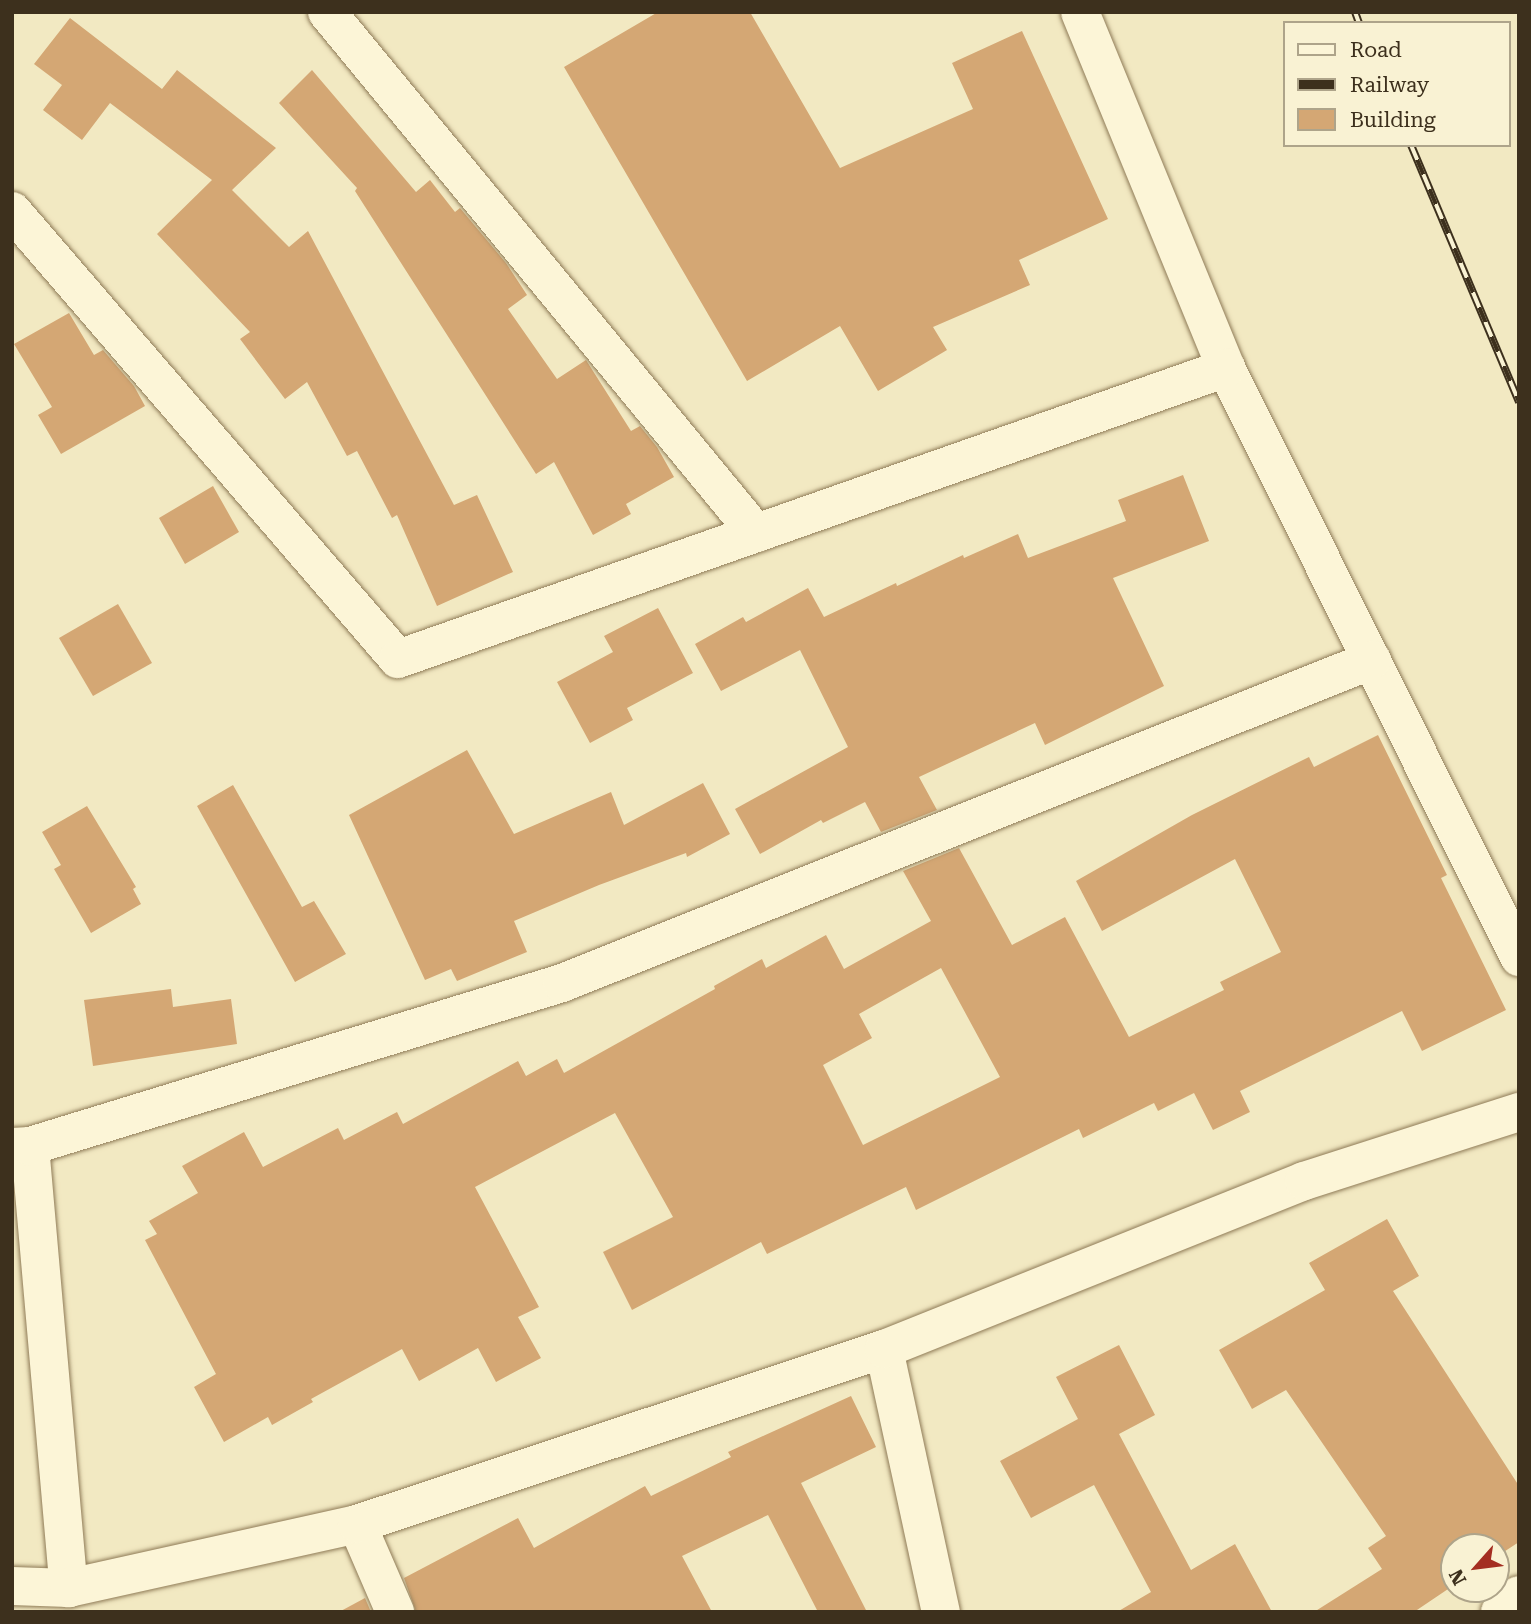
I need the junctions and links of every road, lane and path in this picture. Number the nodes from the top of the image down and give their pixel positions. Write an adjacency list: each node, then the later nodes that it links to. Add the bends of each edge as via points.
1 (327, 12): 5 (street)
2 (1080, 12): 4 (street)
3 (12, 211): 5 (street, via 398,659)
4 (1226, 368): 5 (street); 6 (street)
5 (757, 533)
6 (1372, 660): 7 (street); 9 (street, via 562,983)
7 (1519, 957)
8 (1519, 1112): 10 (street, via 1304,1181)
9 (21, 1146): 13 (street)
10 (884, 1349): 11 (street); 16 (street)
11 (357, 1524): 13 (street); 15 (street)
12 (12, 1587): 13 (street)
13 (69, 1588)
14 (1519, 1595): 17 (street)
15 (395, 1612)
16 (942, 1612)
17 (1500, 1612)

